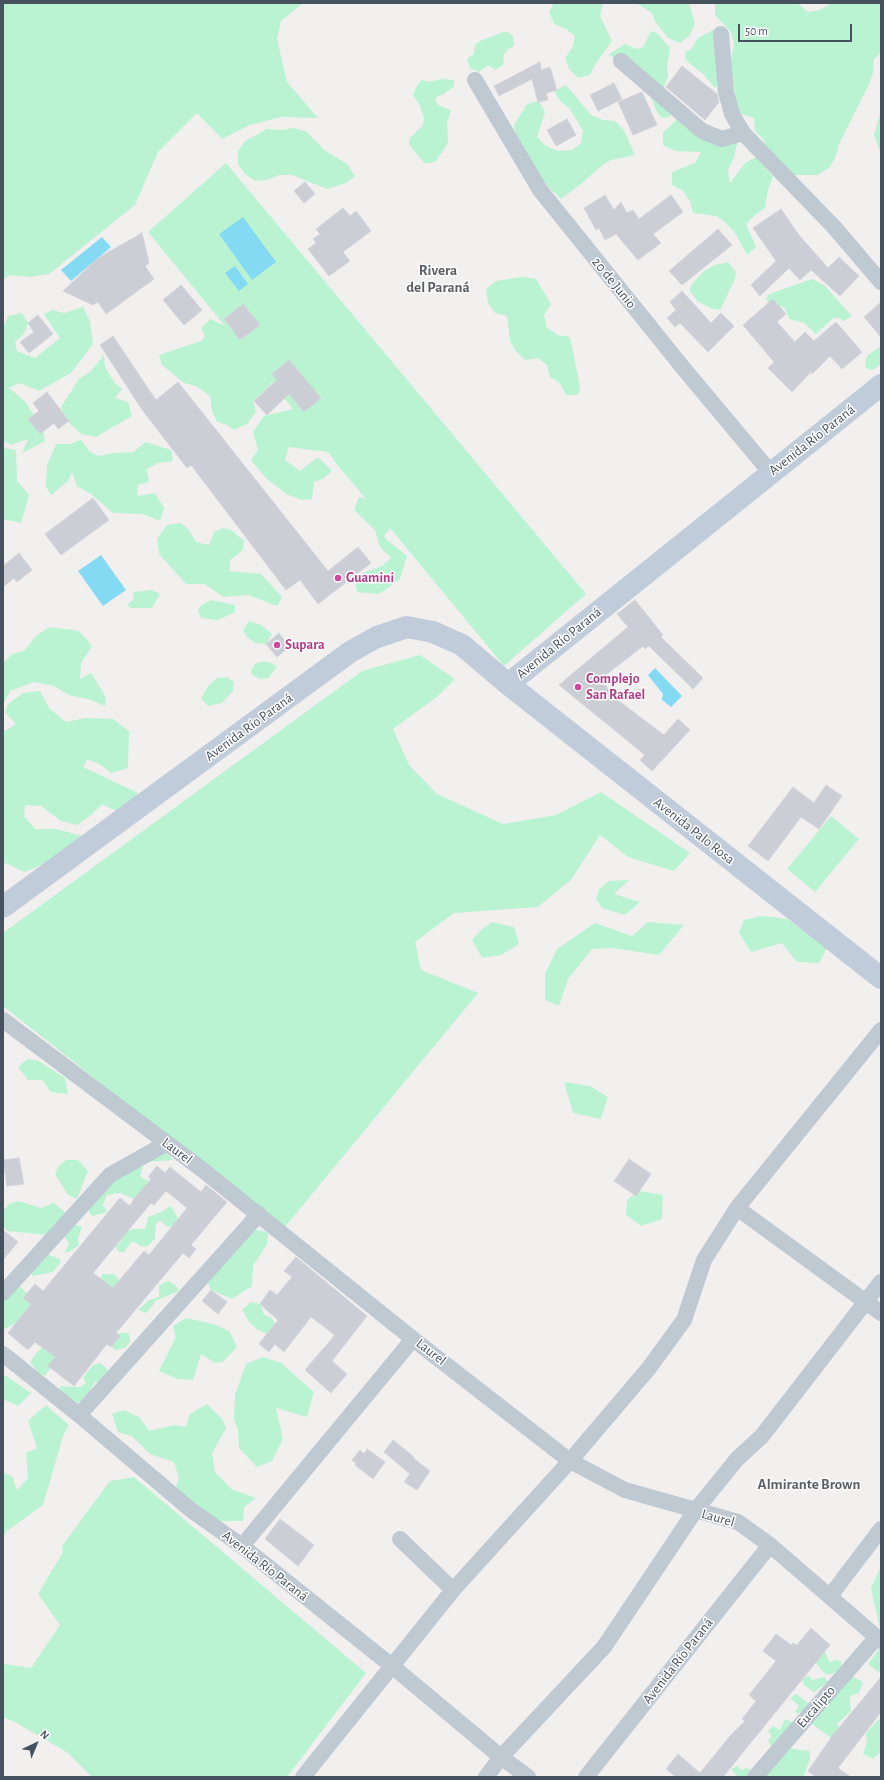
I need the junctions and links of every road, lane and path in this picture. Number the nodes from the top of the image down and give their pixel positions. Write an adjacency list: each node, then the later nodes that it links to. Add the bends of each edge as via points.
1 (721, 34): 4 (street, via 726,92 732,114)
2 (622, 61): 4 (street, via 702,131 722,139)
3 (475, 80): 7 (street, 20 de Junio, via 540,190)
4 (742, 133): 5 (street, via 834,227)
5 (881, 282)
6 (881, 385): 7 (main road, Avenida Río Paraná)
7 (770, 473): 8 (main road, Avenida Río Paraná)
8 (508, 684): 9 (main road, Avenida Río Paraná, via 462,645 433,632 407,627 377,637 350,652); 10 (main road, Avenida Palo Rosa)
9 (3, 907)
10 (881, 978)
11 (3, 1020): 13 (street, Laurel)
12 (881, 1030): 14 (street)
13 (167, 1143): 15 (street, Laurel); 17 (street, via 110,1175)
14 (737, 1208): 18 (street); 23 (street, via 704,1260 684,1320 649,1368)
15 (259, 1214): 20 (street, Laurel); 22 (street)
16 (881, 1282): 18 (street)
17 (3, 1293)
18 (866, 1302): 19 (street); 24 (street, via 762,1436 738,1459)
19 (881, 1313)
20 (413, 1339): 23 (street, Laurel); 28 (street)
21 (3, 1354): 22 (street, Avenida Río Paraná)
22 (79, 1415): 28 (street, Avenida Río Paraná, via 192,1510)
23 (570, 1461): 24 (street, Laurel, via 625,1490); 29 (street)
24 (695, 1511): 27 (street, Laurel, via 738,1522); 33 (street, via 604,1647)
25 (881, 1529): 30 (street)
26 (400, 1539): 29 (street)
27 (770, 1545): 30 (street, Laurel); 37 (street, Avenida Río Paraná)
28 (242, 1546): 32 (street, Avenida Río Paraná)
29 (453, 1590): 32 (street)
30 (830, 1596): 31 (street, Laurel)
31 (879, 1639): 38 (street, Eucalipto)
32 (392, 1666): 33 (street, Avenida Río Paraná); 34 (street)
33 (501, 1757): 35 (street); 36 (street, Avenida Río Paraná)
34 (303, 1777)
35 (486, 1777)
36 (528, 1777)
37 (586, 1777)
38 (755, 1777)

